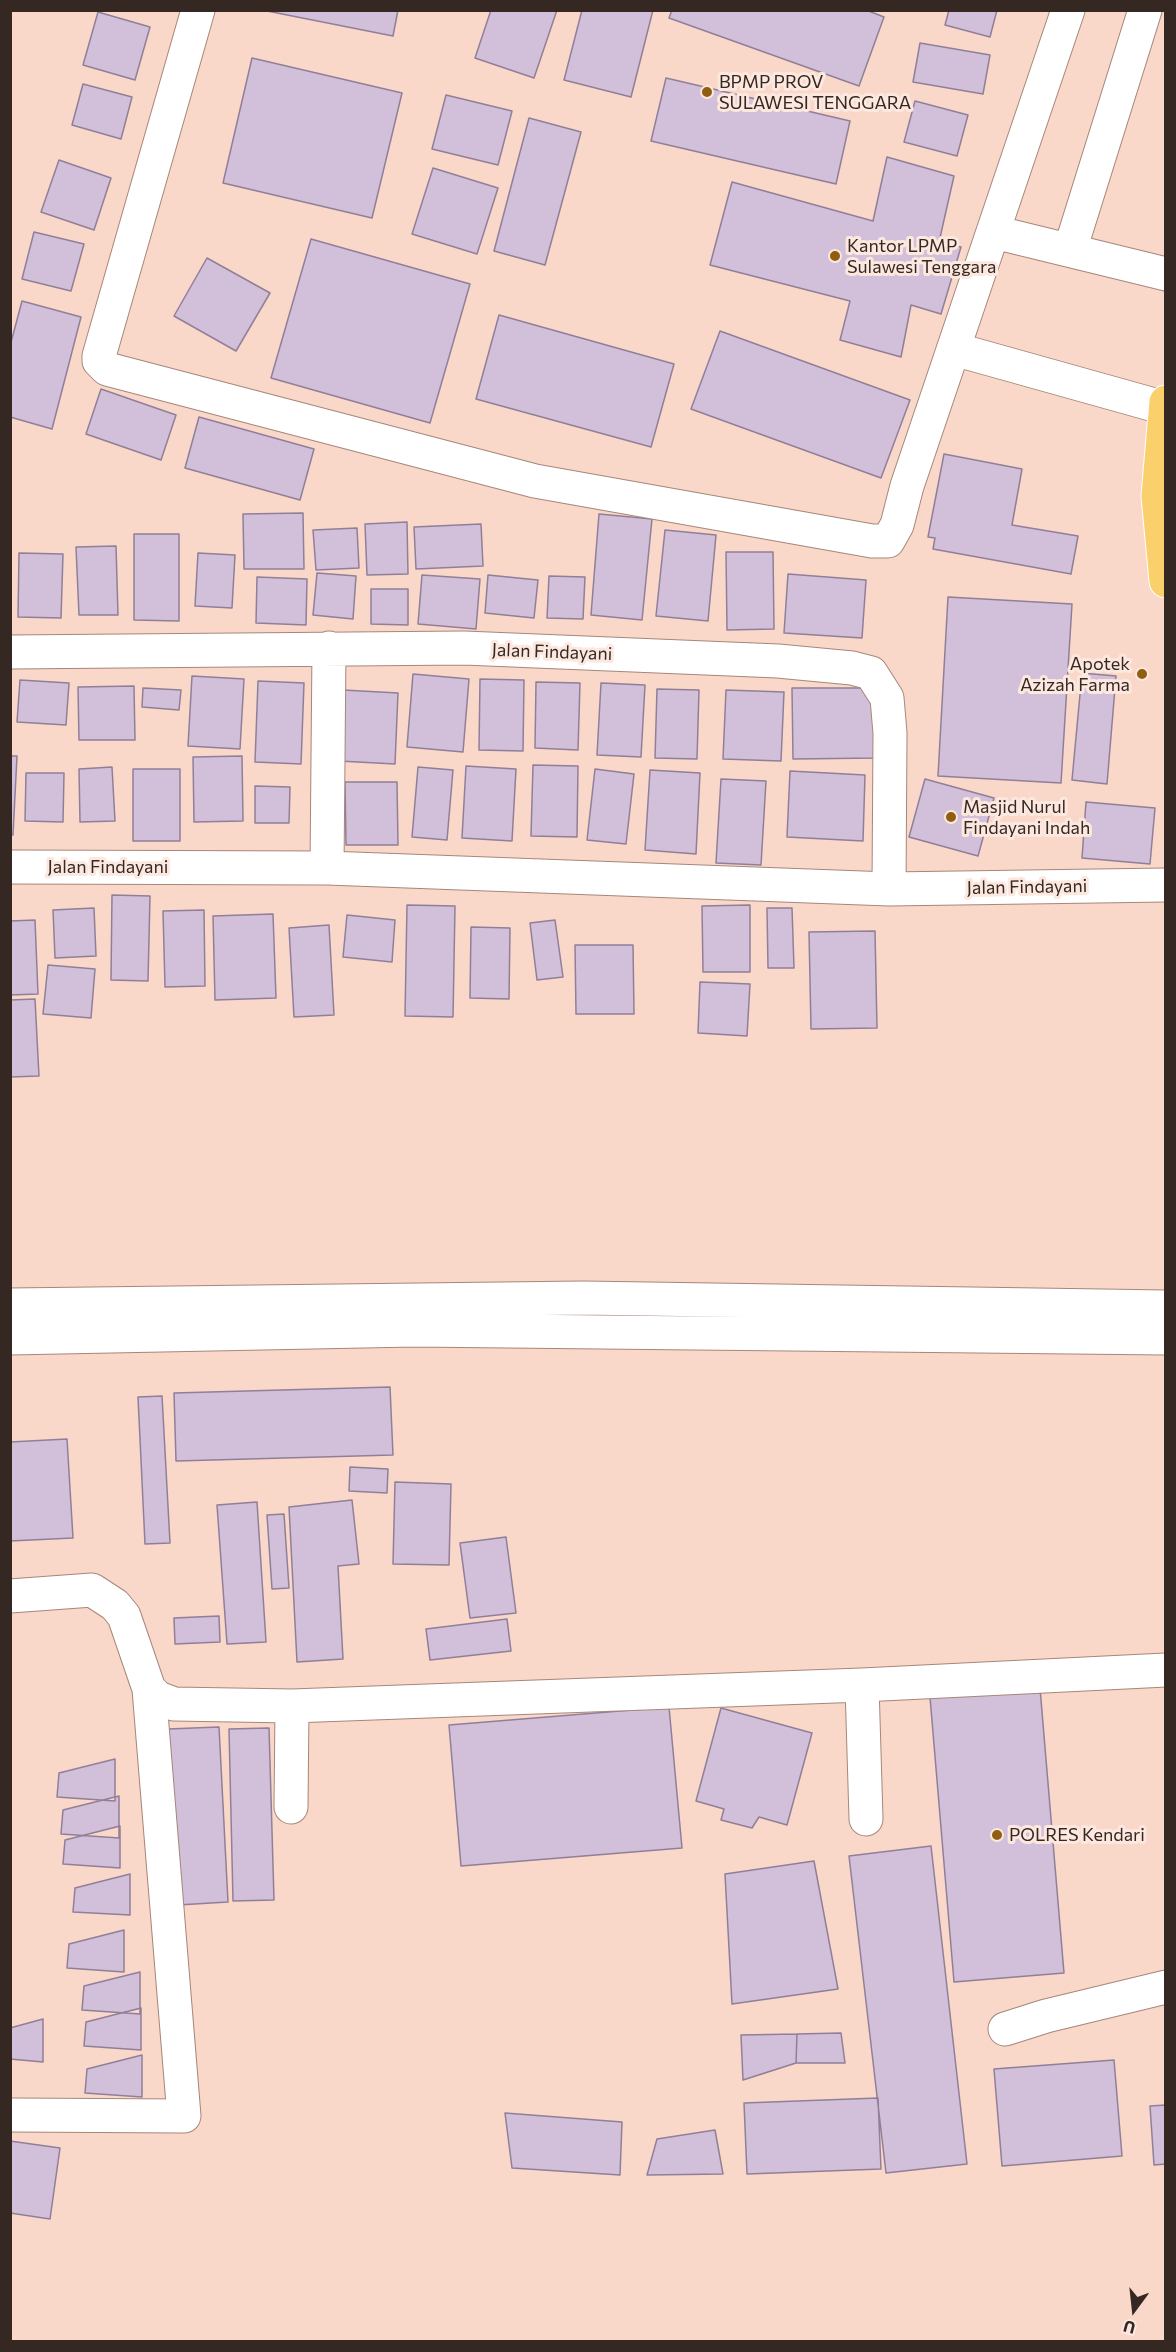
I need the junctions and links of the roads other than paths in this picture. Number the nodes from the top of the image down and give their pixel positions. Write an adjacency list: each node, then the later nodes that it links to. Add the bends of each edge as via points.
1 (198, 10): 7 (street, via 99,356 107,369 535,481 888,541 897,525)
2 (1068, 10): 4 (street)
3 (1145, 10): 5 (street)
4 (994, 232): 5 (street); 7 (street)
5 (1070, 250): 6 (street)
6 (1166, 274)
7 (954, 349): 9 (street)
8 (1166, 402): 9 (highway)
9 (1165, 408): 10 (highway, via 1158,496)
10 (1166, 581)
11 (329, 648): 12 (street, Jalan Findayani); 14 (street); 16 (street, Jalan Findayani, via 464,648 778,661 871,672 887,698 890,733)
12 (10, 652)
13 (10, 867): 14 (street, Jalan Findayani)
14 (327, 868): 16 (street, Jalan Findayani)
15 (1166, 885): 16 (street, Jalan Findayani)
16 (889, 889)
17 (10, 1305): 18 (street, via 583,1298)
18 (1166, 1307)
19 (10, 1338): 20 (street, via 414,1330)
20 (1166, 1338)
21 (10, 1596): 24 (street, via 92,1590 115,1605 124,1616)
22 (1166, 1670): 23 (street)
23 (862, 1685): 25 (street); 27 (street)
24 (149, 1689): 25 (street, via 158,1698 174,1704); 30 (street, via 184,2116)
25 (292, 1706): 26 (street)
26 (291, 1808)
27 (866, 1820)
28 (1166, 1987): 29 (street)
29 (1005, 2029)
30 (10, 2115)

